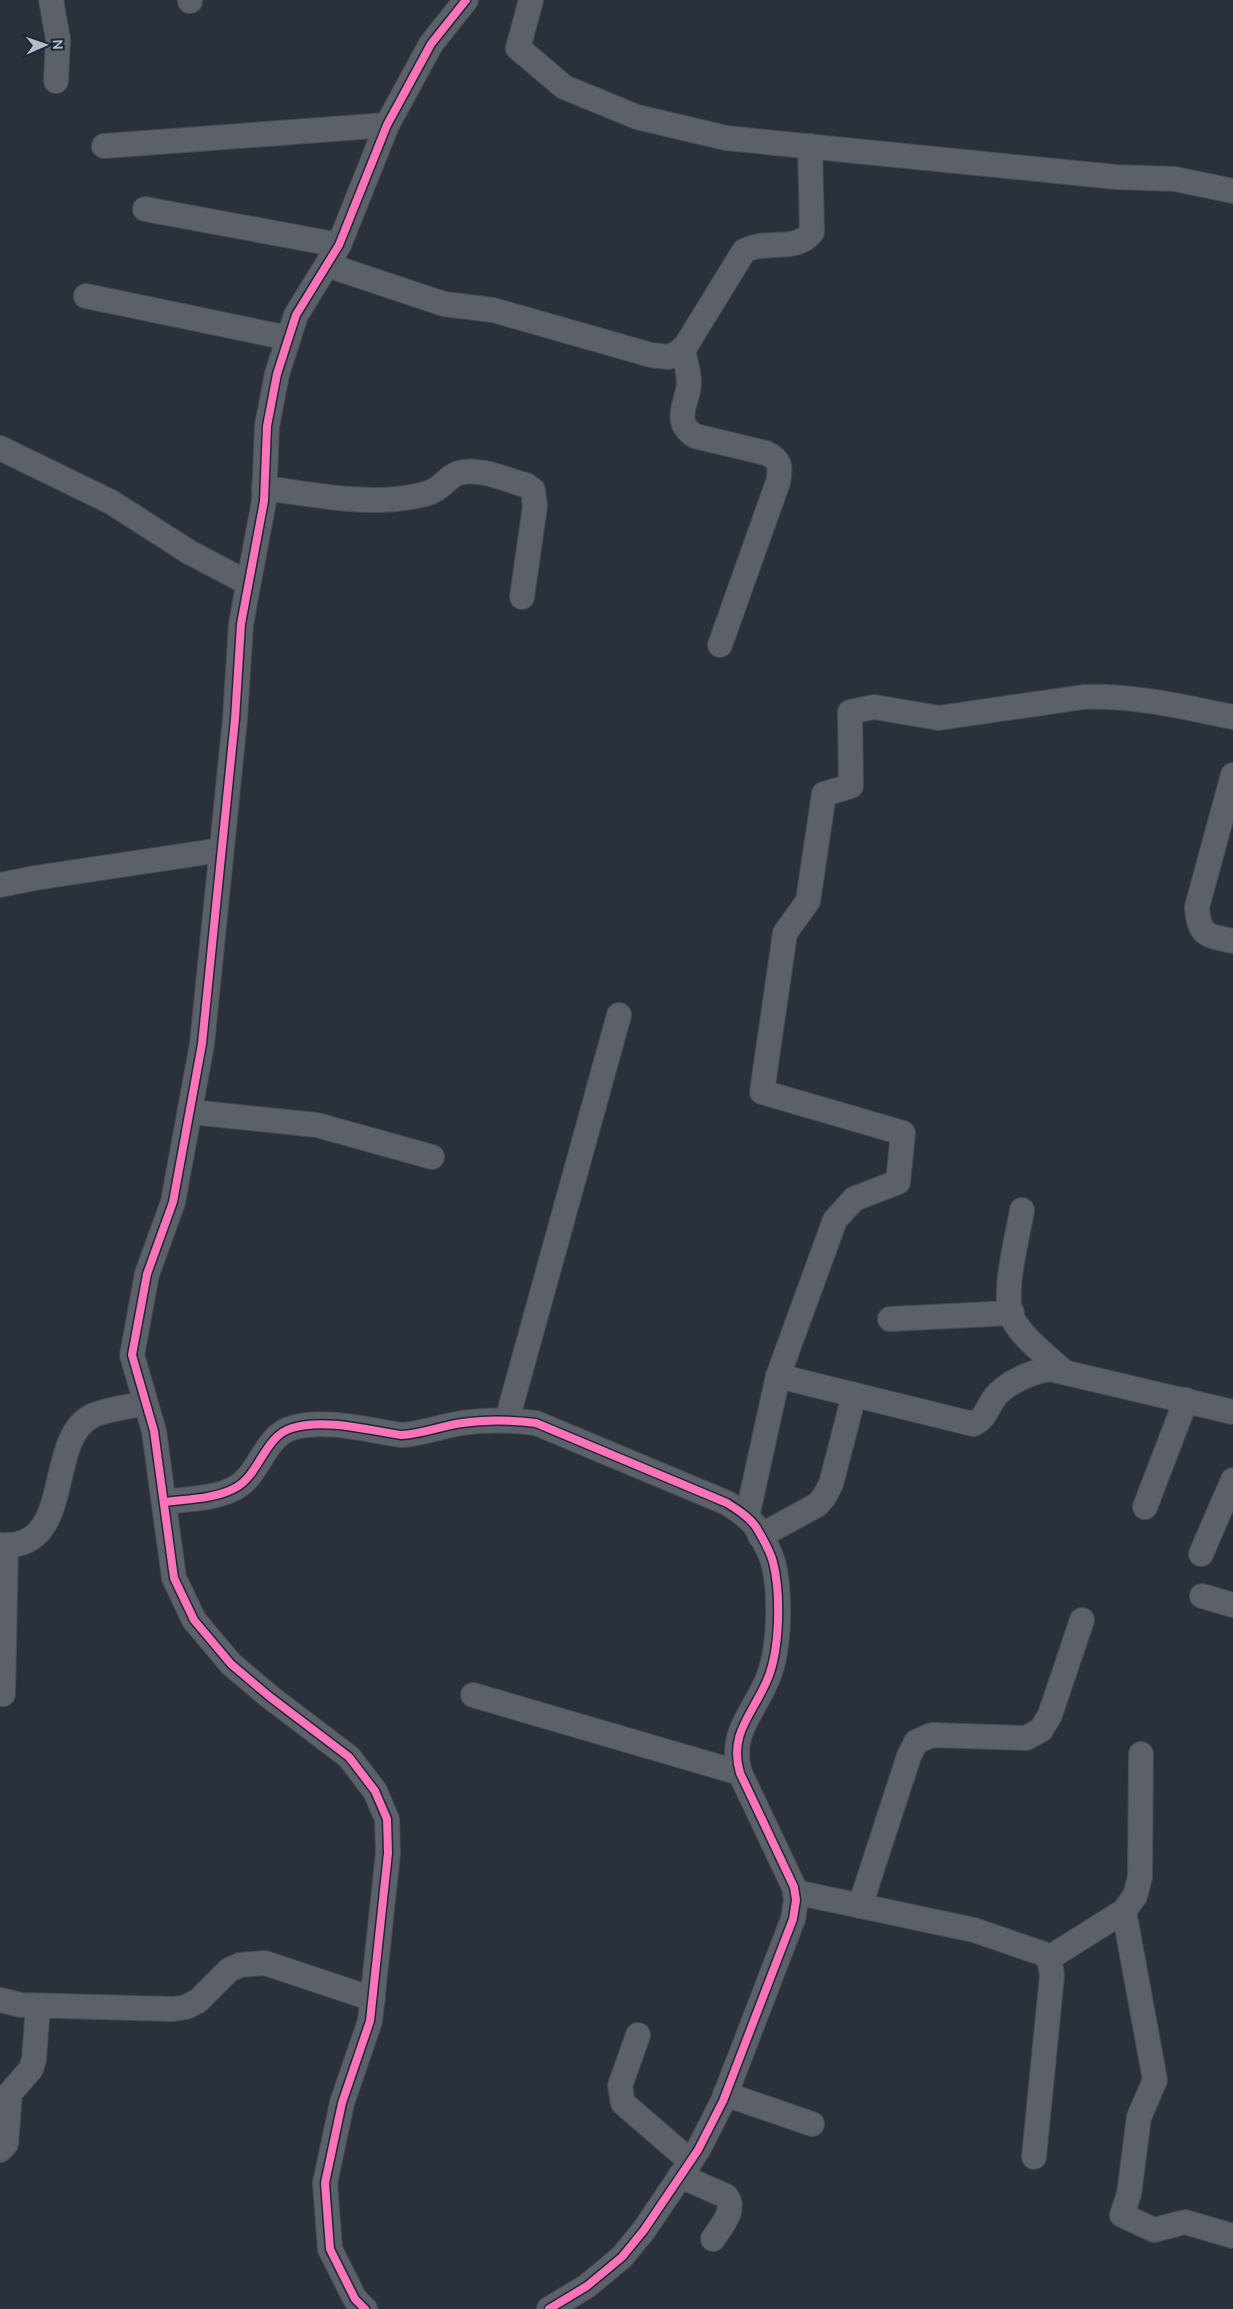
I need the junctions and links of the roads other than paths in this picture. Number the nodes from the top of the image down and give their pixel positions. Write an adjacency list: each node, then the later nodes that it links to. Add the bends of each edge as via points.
1 (51, 0): 4 (street, via 58,39)
2 (466, 0): 5 (street, via 431,44)
3 (531, 0): 7 (street, via 518,48 564,87 637,117 726,138)
4 (56, 81)
5 (387, 125): 6 (street); 10 (street)
6 (104, 146)
7 (810, 146): 8 (street, via 1107,176 1175,179); 13 (street, via 812,232 796,243 744,250)
8 (1233, 191)
9 (145, 209): 10 (street)
10 (333, 255): 12 (street, via 296,315); 13 (street, via 444,304 493,310 651,355 668,356)
11 (86, 296): 12 (street)
12 (288, 338): 15 (street, via 267,426)
13 (682, 349): 18 (street, via 688,384 682,418 688,432 766,453 780,464 778,482)
14 (0, 448): 16 (street, via 111,502 189,552)
15 (264, 488): 16 (street); 17 (street, via 330,498 396,499 423,495 437,489 453,475 476,471 526,485 533,490 535,506)
16 (248, 583): 21 (street, via 241,624)
17 (522, 597)
18 (720, 645)
19 (1233, 717): 31 (street, via 1148,700 1107,696 940,718 874,707 850,712 851,786 824,794 808,901 785,933 762,1092 903,1133 898,1182 854,1198 836,1220)
20 (1233, 775): 23 (street, via 1196,907 1202,932)
21 (221, 850): 22 (street); 25 (street, via 202,1044)
22 (0, 885)
23 (1233, 941)
24 (619, 1015): 36 (street)
25 (191, 1112): 26 (street, via 317,1125); 34 (street, via 173,1202 146,1274 132,1355)
26 (432, 1156)
27 (1022, 1210): 28 (street, via 1009,1289)
28 (1012, 1313): 29 (street); 30 (street, via 1014,1321 1029,1339)
29 (890, 1319)
30 (1063, 1371): 32 (street, via 1040,1370 1002,1390 985,1416 973,1424); 33 (street)
31 (778, 1376): 32 (street); 40 (street)
32 (854, 1395): 41 (street, via 831,1484 824,1497 816,1505)
33 (1186, 1400): 35 (street); 39 (street)
34 (145, 1403): 38 (street, via 154,1431); 42 (street, via 92,1416 80,1427 69,1446 45,1524 38,1534 24,1542)
35 (1233, 1412)
36 (507, 1420): 38 (street, via 462,1423 401,1435 316,1423 291,1428 280,1433 236,1488); 40 (street, via 536,1423 727,1503)
37 (1233, 1480): 43 (street)
38 (164, 1502): 55 (street, via 174,1578 194,1620 231,1664 349,1757 375,1791 387,1819 388,1853)
39 (1145, 1507)
40 (747, 1516): 41 (street)
41 (760, 1536): 50 (street, via 772,1560 776,1584 774,1660 737,1743 735,1756)
42 (3, 1546): 47 (street)
43 (1201, 1554)
44 (1202, 1596): 45 (street)
45 (1233, 1605)
46 (1082, 1620): 52 (street, via 1050,1715 1041,1730 1026,1738 932,1735 916,1742)
47 (3, 1694)
48 (473, 1695): 50 (street)
49 (1141, 1754): 53 (street, via 1140,1877 1135,1896)
50 (740, 1773): 51 (street)
51 (795, 1892): 52 (street); 59 (street, via 792,1919)
52 (860, 1906): 54 (street, via 974,1930 1041,1952)
53 (1124, 1911): 54 (street); 64 (street, via 1155,2080 1139,2117 1129,2194 1122,2215 1154,2230 1185,2222)
54 (1049, 1958): 62 (street, via 1052,1976)
55 (373, 1999): 57 (street, via 264,1963 240,1965 229,1970 204,1996 186,2007); 66 (street, via 370,2021 342,2103 325,2183 330,2249 355,2299)
56 (0, 2000): 57 (street)
57 (38, 2006): 61 (street, via 34,2059 27,2076 10,2093 6,2144)
58 (638, 2035): 63 (street, via 620,2086 623,2103)
59 (726, 2094): 60 (street); 63 (street)
60 (812, 2124)
61 (0, 2150)
62 (1034, 2157)
63 (685, 2169): 65 (street, via 731,2202 732,2209); 67 (street, via 622,2258)
64 (1233, 2236)
65 (713, 2240)
66 (365, 2309)
67 (549, 2309)

